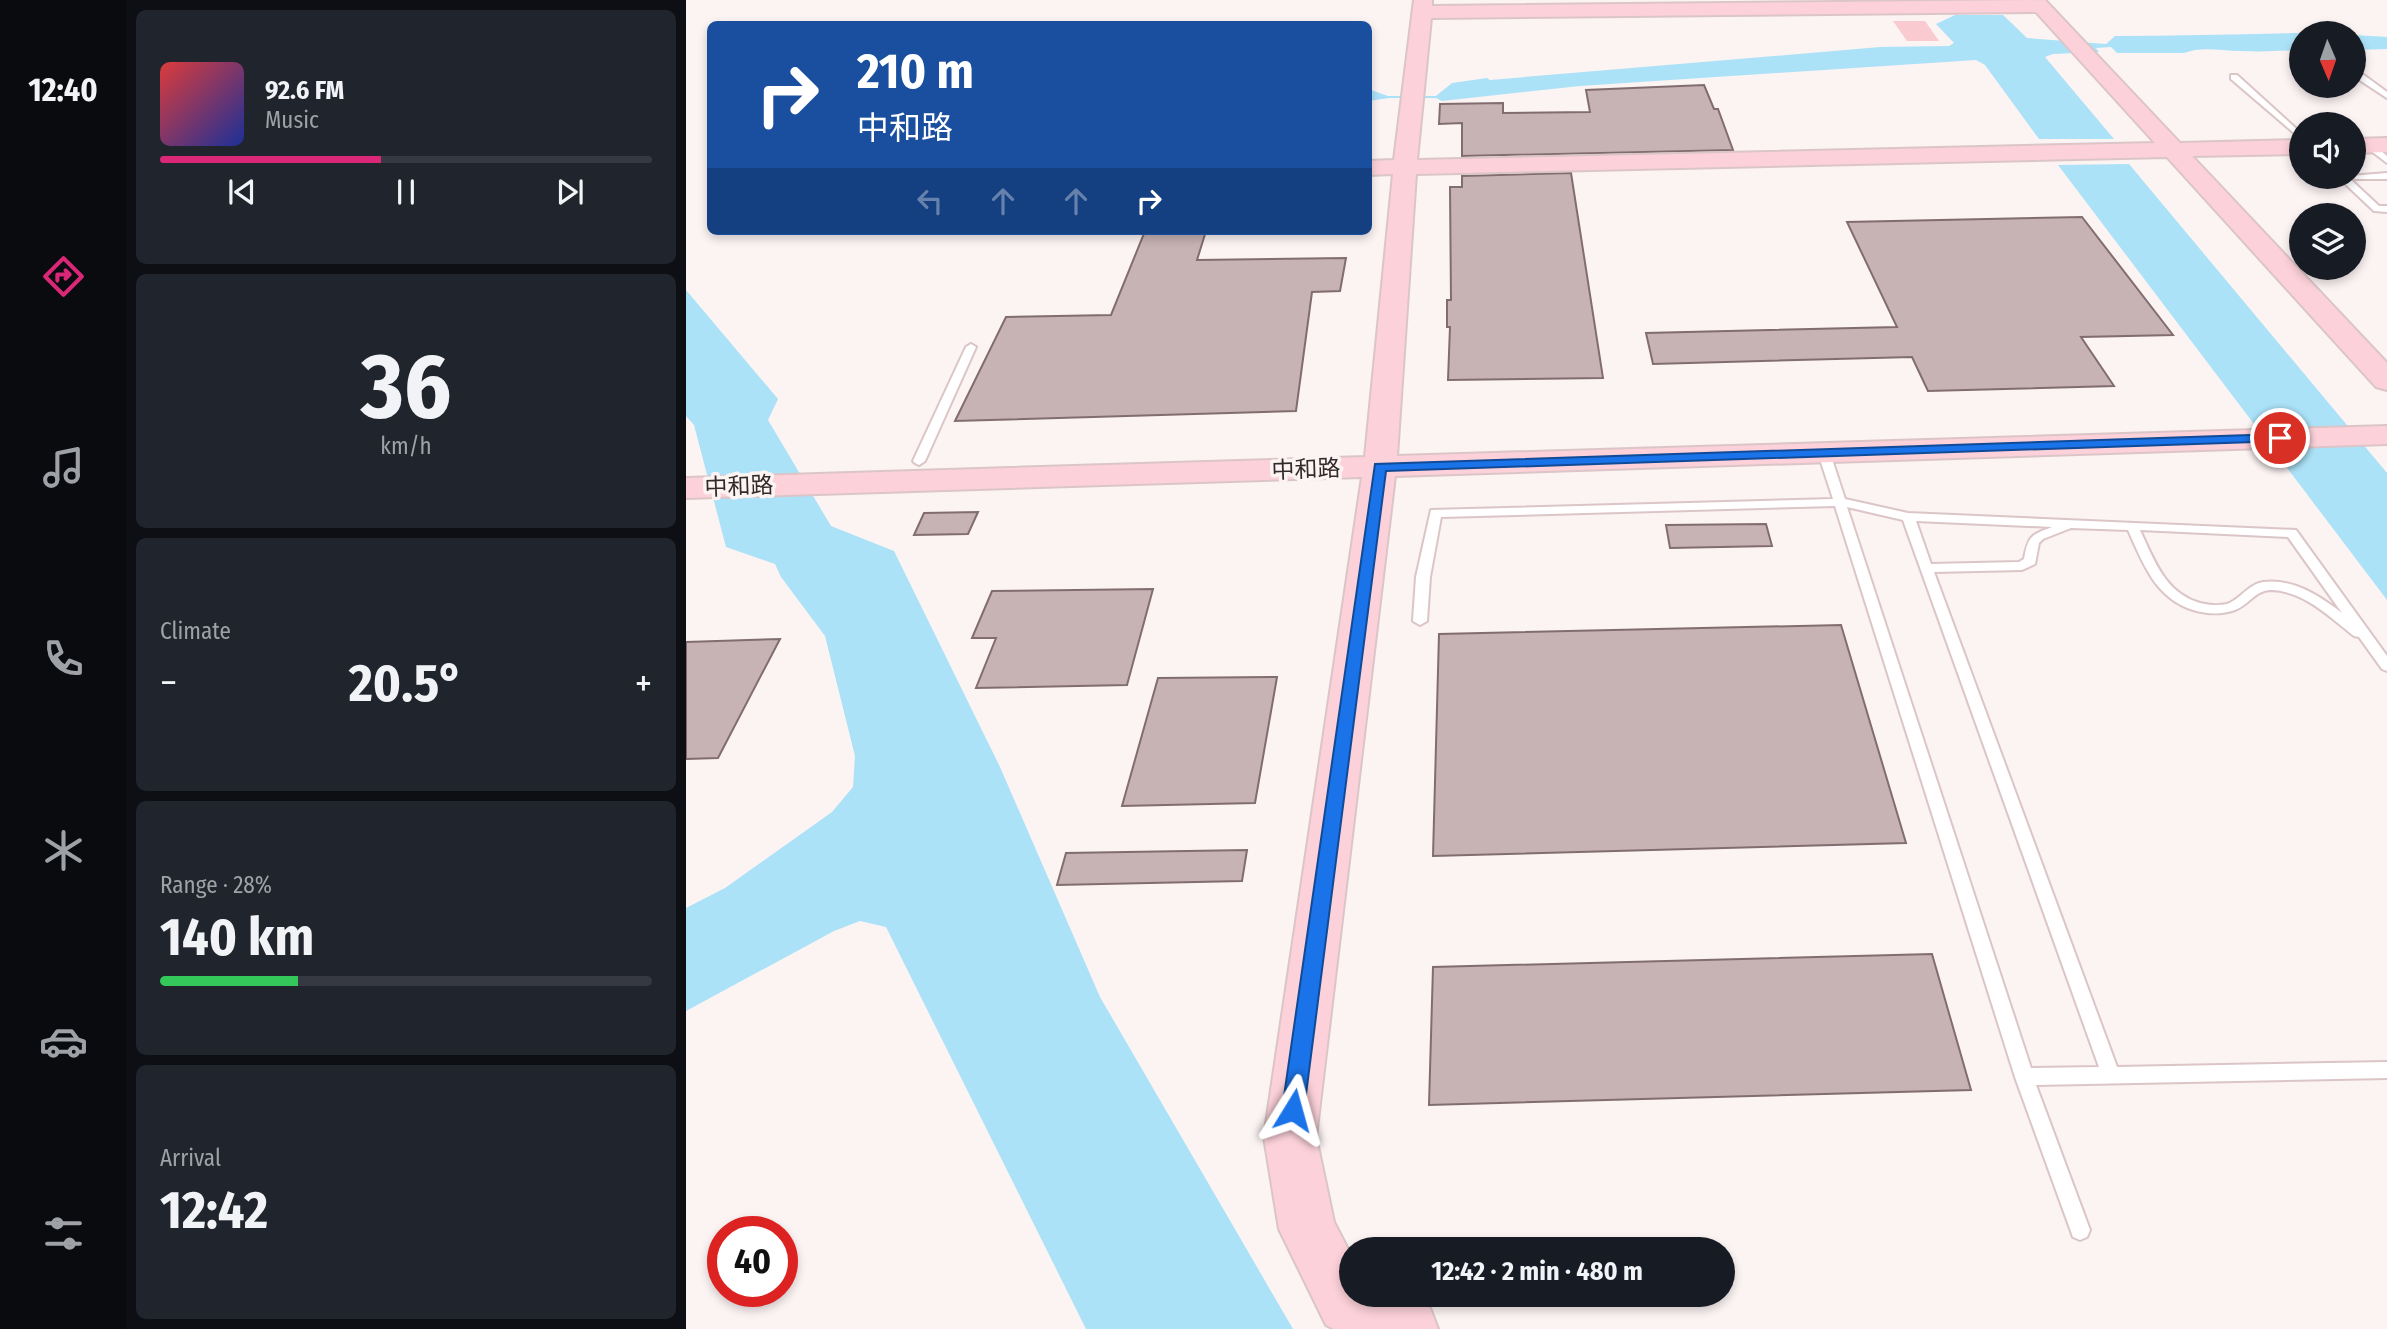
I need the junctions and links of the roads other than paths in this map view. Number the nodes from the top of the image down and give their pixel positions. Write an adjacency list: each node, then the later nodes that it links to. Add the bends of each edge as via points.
1 (2038, 3): 2 (main road); 9 (main road)
2 (1697, 5): 3 (main road)
3 (1422, 6): 10 (main road)
4 (2234, 77): 7 (lane)
5 (2366, 81): 6 (lane)
6 (2387, 96)
7 (2289, 126)
8 (2289, 147): 9 (main road)
9 (2175, 149): 10 (main road); 14 (main road)
10 (1387, 168): 18 (main road)
11 (2387, 176): 12 (lane, via 2342,177 2377,209)
12 (2387, 208)
13 (971, 346): 19 (lane)
14 (2387, 381)
15 (2387, 421): 18 (main road, 中和路)
16 (2387, 435): 17 (main road, 中和路)
17 (1824, 453): 18 (main road, 中和路); 22 (lane)
18 (1381, 459): 19 (main road, 中和路); 21 (main road, 中和路); 34 (main road, via 1290,1137 1307,1229 1346,1305)
19 (919, 461): 20 (main road, 中和路)
20 (686, 468)
21 (686, 488)
22 (1842, 502): 23 (lane); 27 (lane, via 1435,513); 32 (lane)
23 (1908, 516): 24 (lane); 26 (lane)
24 (2074, 524): 25 (lane); 26 (lane, via 2039,536 2033,542 2030,561 2022,566)
25 (2132, 526): 28 (lane, via 2292,533); 28 (lane, via 2162,588 2189,606 2227,609 2257,587 2274,586 2310,597)
26 (1926, 568): 31 (lane)
27 (1420, 621)
28 (2368, 640): 29 (lane)
29 (2387, 666)
30 (2387, 1070): 31 (lane)
31 (2111, 1075): 32 (lane)
32 (2024, 1077): 33 (lane)
33 (2081, 1230)
34 (1409, 1329)

